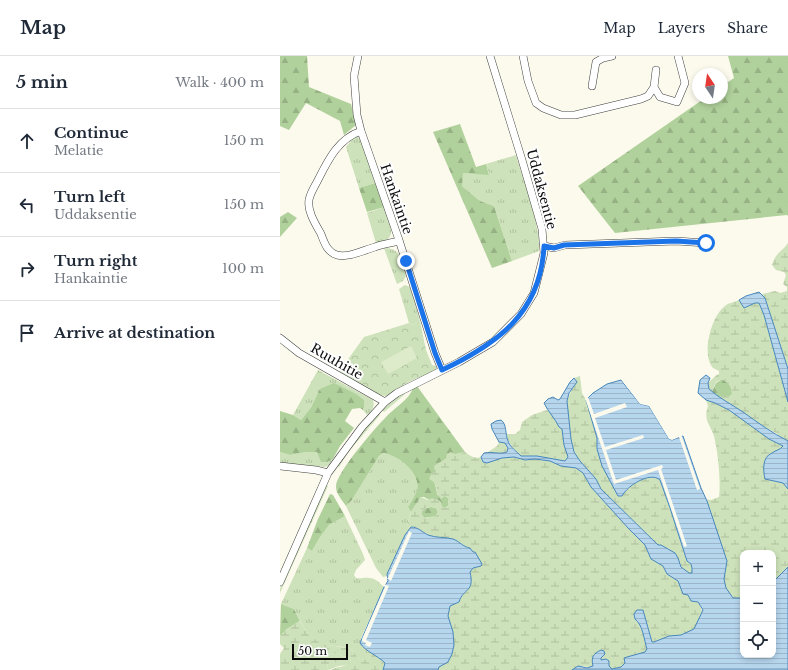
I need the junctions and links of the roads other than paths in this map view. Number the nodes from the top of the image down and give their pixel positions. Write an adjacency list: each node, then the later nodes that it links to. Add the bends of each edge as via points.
1 (358, 56): 9 (street, Hankaintie, via 354,76)
2 (490, 56): 12 (street, Uddaksentie, via 542,229)
3 (523, 56): 8 (street, via 536,103 561,115 575,115 641,99 648,96)
4 (612, 56): 7 (street, via 596,62)
5 (678, 56): 8 (street, via 685,83 677,102 660,97)
6 (656, 70): 8 (street)
7 (592, 86)
8 (654, 86)
9 (361, 131): 10 (street, Hankaintie); 10 (street, via 345,139 326,162 309,199 314,221 327,248 338,256)
10 (399, 241): 14 (street, Hankaintie)
11 (706, 243): 12 (street, via 676,241 564,245 554,248)
12 (544, 246): 14 (street, Uddaksentie, via 534,292 521,314 493,342)
13 (280, 338): 15 (street, Ruuhitie, via 299,353)
14 (442, 370): 15 (street, Uddaksentie)
15 (385, 402): 17 (street, Uddaksentie, via 358,432)
16 (280, 466): 17 (street)
17 (328, 473): 18 (street, Uddaksentie)
18 (280, 582)

